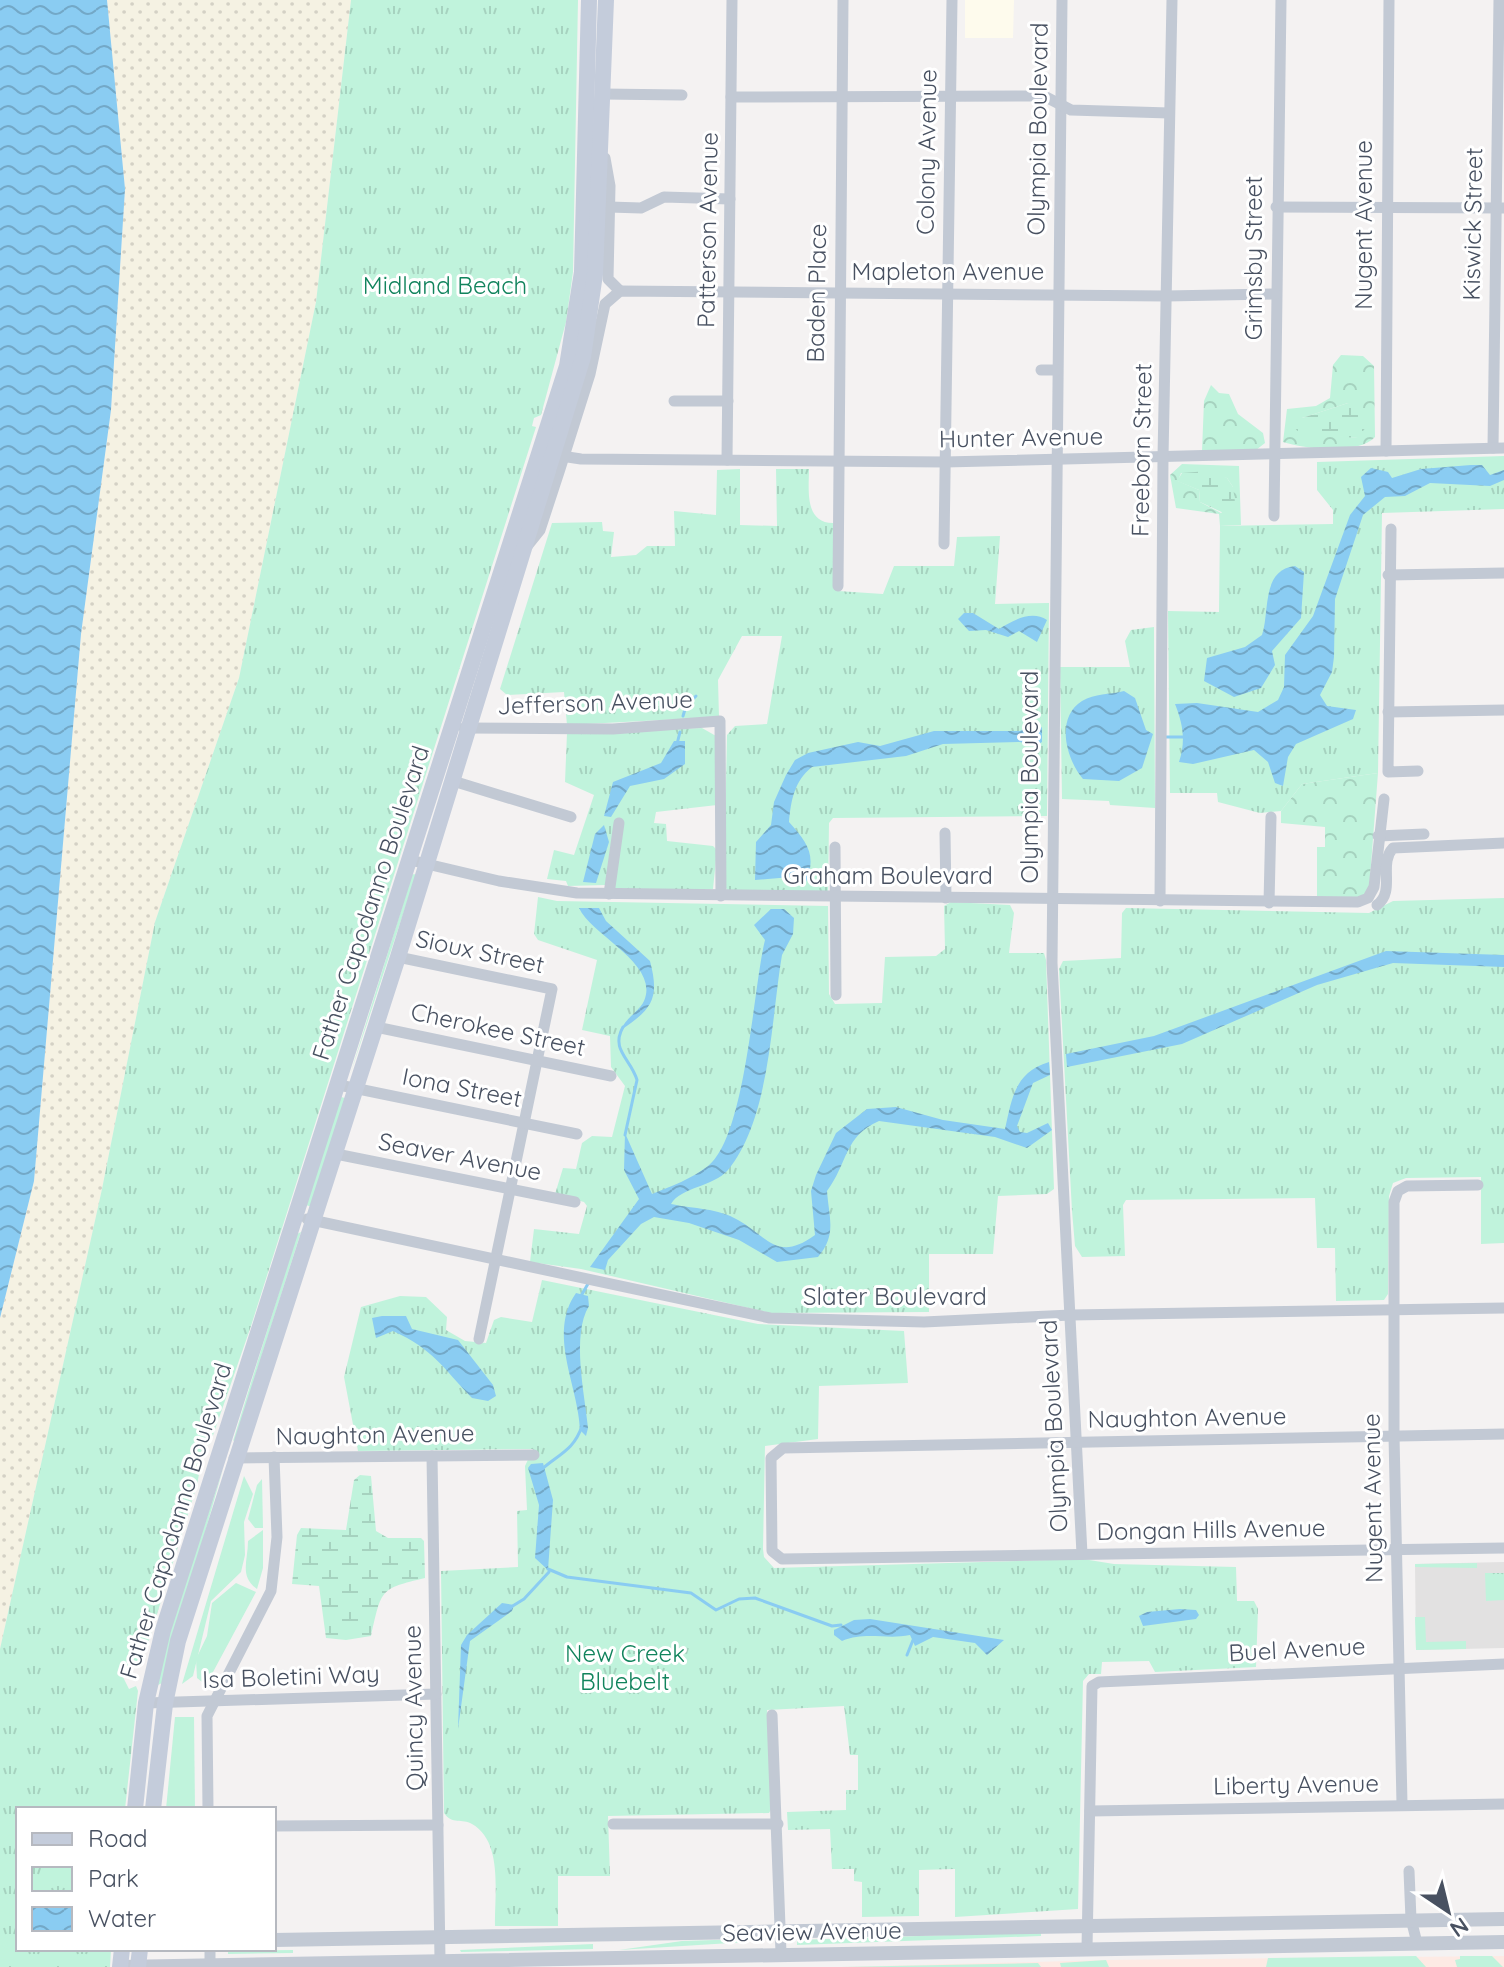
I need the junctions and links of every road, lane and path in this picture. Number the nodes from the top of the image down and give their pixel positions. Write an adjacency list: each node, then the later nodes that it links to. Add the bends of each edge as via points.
1 (589, 0): 37 (main road, Father Capodanno Boulevard, via 581,289)
2 (606, 0): 11 (main road, Father Capodanno Boulevard)
3 (732, 0): 14 (street, Patterson Avenue)
4 (843, 0): 13 (street, Baden Place)
5 (952, 0): 15 (street, Colony Avenue)
6 (1062, 0): 16 (street, Olympia Boulevard)
7 (1172, 0): 17 (street, Freeborn Street)
8 (1281, 0): 21 (street, Grimsby Street)
9 (1389, 0): 22 (street, Nugent Avenue)
10 (1499, 0): 23 (street, Kiswick Street)
11 (603, 94): 12 (street); 18 (main road, Father Capodanno Boulevard)
12 (682, 95)
13 (841, 95): 14 (street); 15 (street); 26 (street, Baden Place)
14 (731, 97): 19 (street, Patterson Avenue)
15 (950, 97): 16 (street, via 1044,96); 27 (street, Colony Avenue)
16 (1059, 103): 17 (street, via 1071,110); 29 (street, Olympia Boulevard)
17 (1169, 113): 30 (street, Freeborn Street)
18 (601, 138): 20 (street, Father Capodanno Boulevard); 37 (main road, Father Capodanno Boulevard, via 592,307 583,357)
19 (730, 199): 20 (street, via 664,197 641,208); 25 (street, Patterson Avenue)
20 (609, 207): 24 (street, Father Capodanno Boulevard, via 608,279)
21 (1276, 207): 22 (street); 28 (street, Grimsby Street)
22 (1386, 207): 23 (street); 36 (street, Nugent Avenue)
23 (1499, 208): 35 (street, Kiswick Street)
24 (620, 291): 25 (street, Mapleton Avenue); 37 (street, Father Capodanno Boulevard, via 605,304 590,374)
25 (729, 291): 26 (street, Mapleton Avenue); 34 (street, Patterson Avenue)
26 (838, 293): 27 (street, Mapleton Avenue); 42 (street, Baden Place)
27 (947, 293): 29 (street, Mapleton Avenue); 43 (street, Colony Avenue)
28 (1276, 294): 30 (street, Mapleton Avenue); 38 (street, Grimsby Street)
29 (1057, 295): 30 (street, Mapleton Avenue); 32 (street, Olympia Boulevard)
30 (1166, 296): 39 (street, Freeborn Street)
31 (1041, 370): 32 (street)
32 (1057, 370): 40 (street, Olympia Boulevard)
33 (674, 401): 34 (street)
34 (728, 401): 41 (street, Patterson Avenue)
35 (1498, 448): 36 (street, Hunter Avenue)
36 (1386, 451): 38 (street, Hunter Avenue)
37 (552, 455): 41 (street, Hunter Avenue); 52 (main road, Father Capodanno Boulevard); 53 (main road, Father Capodanno Boulevard)
38 (1274, 456): 39 (street, Hunter Avenue); 44 (street, Grimsby Street)
39 (1163, 457): 40 (street, Hunter Avenue); 72 (street, Freeborn Street)
40 (1056, 459): 43 (street, Hunter Avenue); 71 (street, Olympia Boulevard)
41 (727, 460): 42 (street, Hunter Avenue)
42 (838, 462): 43 (street, Hunter Avenue); 49 (street, Baden Place)
43 (945, 462): 46 (street, Colony Avenue)
44 (1274, 516)
45 (1391, 529): 48 (street)
46 (944, 544)
47 (1504, 573): 48 (street)
48 (1388, 575): 51 (street)
49 (838, 586)
50 (1504, 710): 51 (street)
51 (1388, 712): 54 (street, via 1388,772)
52 (455, 720): 53 (street, Jefferson Avenue); 65 (main road, Father Capodanno Boulevard)
53 (470, 728): 55 (main road, Father Capodanno Boulevard); 68 (street, Jefferson Avenue, via 613,729 720,721)
54 (1418, 771)
55 (453, 781): 57 (street); 66 (main road, Father Capodanno Boulevard)
56 (1384, 799): 62 (street)
57 (571, 817)
58 (1271, 817): 74 (street)
59 (619, 823): 67 (street)
60 (945, 833): 70 (street)
61 (1424, 834): 62 (street)
62 (1378, 836): 73 (street)
63 (1504, 843): 73 (street, via 1390,850 1387,893)
64 (835, 847): 69 (street)
65 (410, 860): 66 (street, Graham Boulevard); 80 (main road, Father Capodanno Boulevard)
66 (427, 865): 67 (street, Graham Boulevard, via 514,884); 75 (main road, Father Capodanno Boulevard)
67 (609, 894): 68 (street, Graham Boulevard)
68 (721, 896): 69 (street, Graham Boulevard)
69 (834, 898): 70 (street, Graham Boulevard); 76 (street)
70 (946, 898): 71 (street, Graham Boulevard)
71 (1051, 899): 72 (street, Graham Boulevard); 93 (street, Olympia Boulevard)
72 (1160, 901): 74 (street, Graham Boulevard)
73 (1373, 902): 74 (street, Graham Boulevard)
74 (1269, 903)
75 (398, 957): 77 (main road, Father Capodanno Boulevard); 78 (street, Sioux Street, via 552,989)
76 (836, 995)
77 (376, 1027): 78 (street, Cherokee Street); 81 (main road, Father Capodanno Boulevard)
78 (535, 1059): 79 (street, Cherokee Street); 82 (street)
79 (611, 1076)
80 (339, 1085): 81 (street, Iona Street); 88 (main road, Father Capodanno Boulevard)
81 (356, 1089): 82 (street, Iona Street); 84 (main road, Father Capodanno Boulevard)
82 (522, 1123): 83 (street, Iona Street); 86 (street)
83 (577, 1134)
84 (336, 1154): 86 (street, Seaver Avenue); 89 (main road, Father Capodanno Boulevard)
85 (1478, 1185): 92 (street, Nugent Avenue, via 1407,1186 1398,1191)
86 (508, 1188): 87 (street, Seaver Avenue); 90 (street)
87 (575, 1202)
88 (297, 1216): 89 (street, Slater Boulevard); 100 (main road, Father Capodanno Boulevard)
89 (315, 1221): 90 (street, Slater Boulevard); 102 (main road, Father Capodanno Boulevard)
90 (496, 1262): 93 (street, Slater Boulevard, via 770,1318 924,1322); 94 (street)
91 (1504, 1308): 92 (street, Slater Boulevard)
92 (1394, 1310): 93 (street, Slater Boulevard); 96 (street, Nugent Avenue)
93 (1071, 1315): 97 (street, Olympia Boulevard)
94 (479, 1339)
95 (1504, 1434): 96 (street, Naughton Avenue)
96 (1394, 1436): 97 (street, Naughton Avenue); 104 (street, Nugent Avenue)
97 (1078, 1442): 105 (street, Olympia Boulevard); 106 (street, Naughton Avenue, via 775,1451 771,1458)
98 (534, 1455): 99 (street, Naughton Avenue)
99 (432, 1456): 101 (street, Naughton Avenue); 109 (street, Quincy Avenue)
100 (217, 1457): 102 (street, Naughton Avenue); 111 (main road, Father Capodanno Boulevard)
101 (274, 1457): 102 (street, Naughton Avenue); 110 (street, via 277,1537 271,1591)
102 (237, 1458): 112 (main road, Father Capodanno Boulevard, via 178,1641)
103 (1504, 1548): 104 (street, Dongan Hills Avenue)
104 (1396, 1550): 105 (street, Dongan Hills Avenue); 108 (street, Nugent Avenue)
105 (1082, 1554): 106 (street, Dongan Hills Avenue)
106 (776, 1556)
107 (1504, 1664): 108 (street, Buel Avenue)
108 (1398, 1667): 114 (street, Nugent Avenue); 119 (street, Buel Avenue, via 1099,1682 1092,1686)
109 (436, 1694): 110 (street, Isa Boletini Way); 122 (street, Quincy Avenue)
110 (213, 1701): 112 (street, Isa Boletini Way); 118 (street, via 207,1716)
111 (146, 1703): 112 (street, Isa Boletini Way); 116 (main road, Father Capodanno Boulevard)
112 (165, 1704): 117 (main road, Father Capodanno Boulevard)
113 (772, 1715): 121 (street)
114 (1402, 1804): 115 (street, Liberty Avenue); 119 (street, Liberty Avenue)
115 (1504, 1804)
116 (135, 1807)
117 (153, 1807)
118 (208, 1807)
119 (1090, 1811): 127 (street)
120 (613, 1824): 121 (street)
121 (778, 1824): 128 (street)
122 (438, 1825): 123 (street); 130 (street, Quincy Avenue)
123 (276, 1826)
124 (1409, 1871): 125 (street)
125 (1411, 1919): 126 (street, Seaview Avenue); 127 (street, Seaview Avenue); 133 (street)
126 (1504, 1919)
127 (1086, 1924): 128 (street, Seaview Avenue); 134 (street)
128 (781, 1930): 129 (street, Seaview Avenue); 135 (street)
129 (609, 1935): 130 (street, Seaview Avenue); 137 (street)
130 (440, 1937): 131 (street, Seaview Avenue); 138 (street, Quincy Avenue)
131 (276, 1940)
132 (1504, 1942): 133 (street, Seaview Avenue)
133 (1417, 1943): 134 (street, Seaview Avenue)
134 (1087, 1948): 135 (street, Seaview Avenue)
135 (781, 1953): 137 (street, Seaview Avenue)
136 (210, 1957): 138 (street, Seaview Avenue); 140 (street, Seaview Avenue)
137 (610, 1958): 138 (street, Seaview Avenue)
138 (440, 1959)
139 (120, 1967): 140 (street, Seaview Avenue)
140 (138, 1967)

